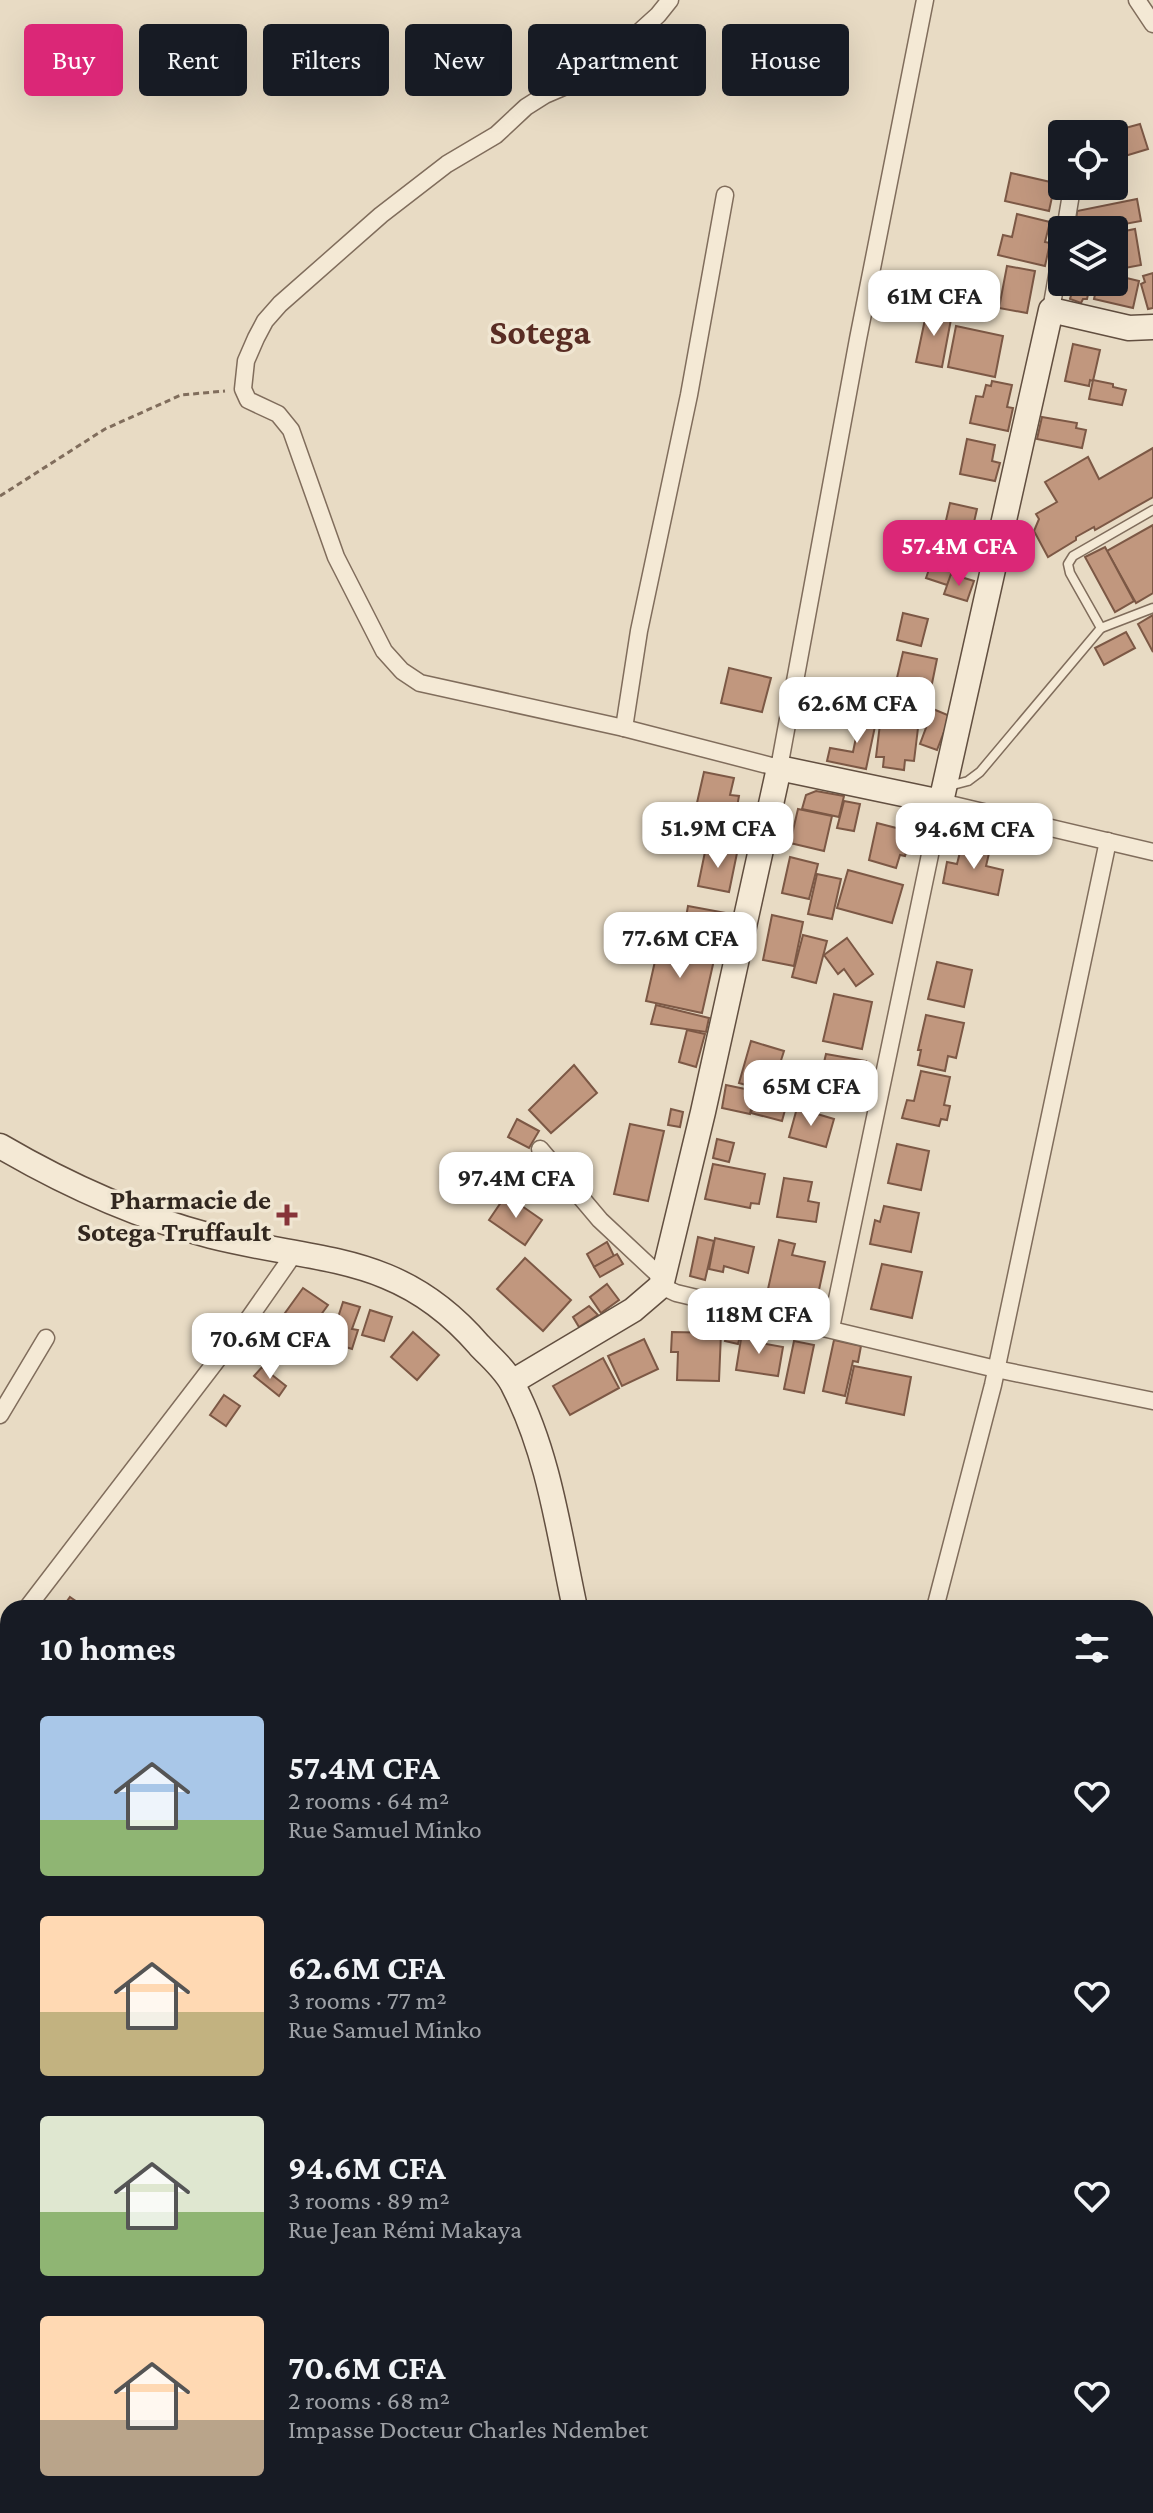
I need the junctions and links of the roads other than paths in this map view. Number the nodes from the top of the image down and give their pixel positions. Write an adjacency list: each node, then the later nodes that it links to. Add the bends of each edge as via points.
1 (670, 0): 12 (street, via 606,62 526,107 327,261 265,321 246,361 243,389 248,400 278,414 291,430 336,557 384,651 402,671 420,683)
2 (925, 0): 13 (street)
3 (1137, 0): 4 (street)
4 (1153, 24)
5 (725, 195): 12 (street)
6 (1053, 296): 7 (street)
7 (1051, 310): 8 (street, via 1129,328); 14 (street)
8 (1153, 327)
9 (1153, 510): 11 (lane, via 1084,549 1068,564)
10 (1153, 608): 11 (lane)
11 (1101, 628): 14 (lane, via 980,772)
12 (624, 728): 13 (street)
13 (779, 768): 14 (street); 20 (street)
14 (943, 794): 15 (street); 21 (street)
15 (1108, 841): 16 (street); 23 (street)
16 (1153, 852)
17 (0, 1146): 19 (street, via 74,1184 173,1224)
18 (540, 1149): 20 (street)
19 (296, 1251): 24 (street, via 351,1263 419,1292 467,1330); 27 (street)
20 (662, 1283): 21 (street, via 676,1293); 24 (street, via 633,1310)
21 (831, 1328): 23 (street)
22 (46, 1338): 26 (street)
23 (996, 1369): 25 (street); 29 (street)
24 (512, 1382): 28 (street, via 540,1450)
25 (1153, 1401)
26 (0, 1415)
27 (33, 1600)
28 (573, 1600)
29 (937, 1600)

